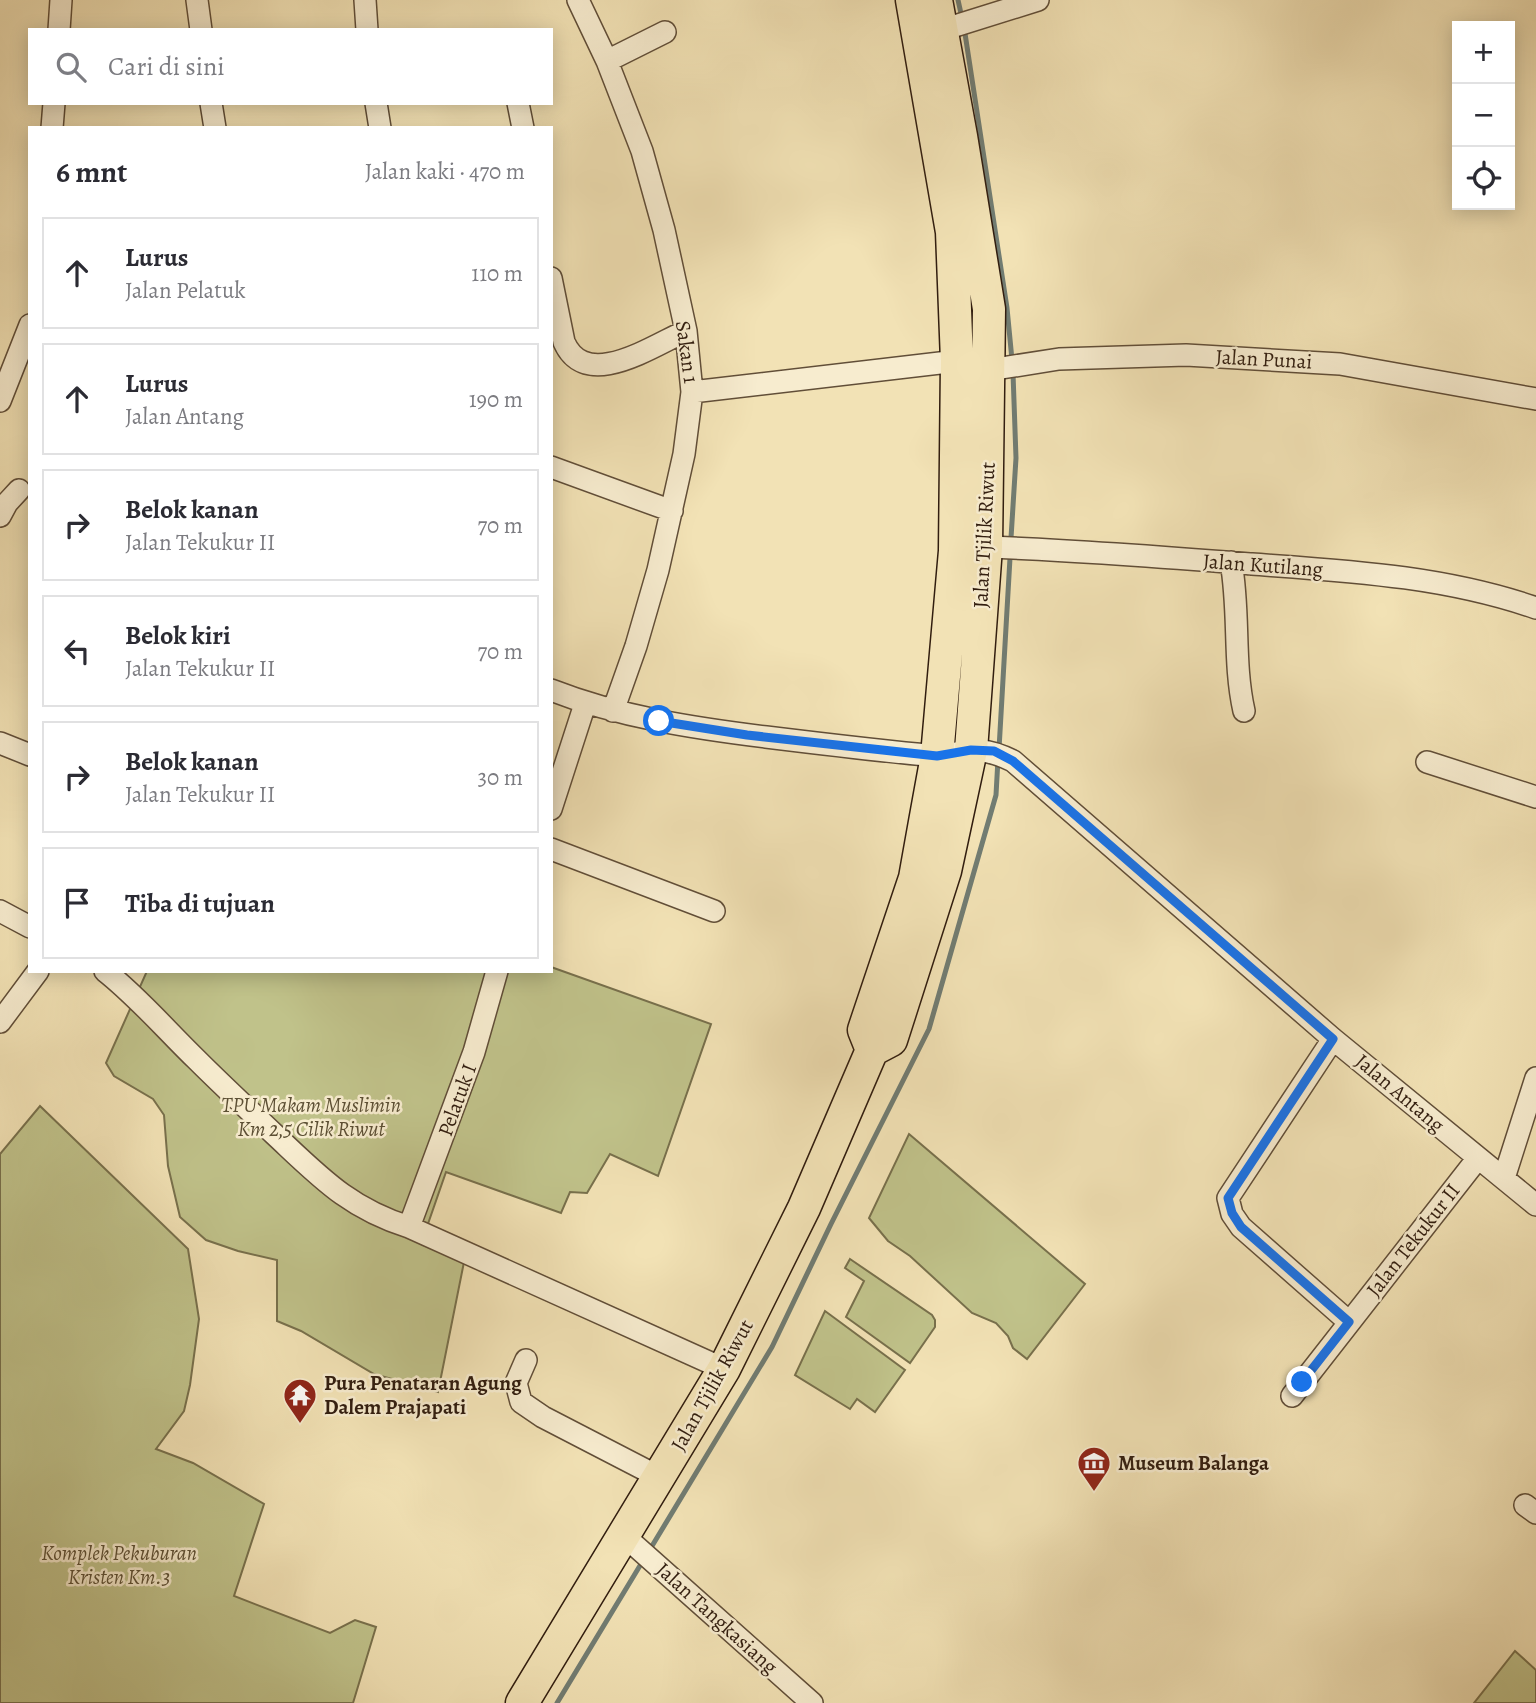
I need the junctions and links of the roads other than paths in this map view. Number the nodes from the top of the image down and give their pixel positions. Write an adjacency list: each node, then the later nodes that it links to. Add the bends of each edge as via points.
1 (61, 0): 8 (street)
2 (197, 0): 9 (street)
3 (365, 0): 10 (street)
4 (578, 0): 12 (street, Sakan 1)
5 (912, 0): 24 (highway, Jalan Tjilik Riwut, via 952,232)
6 (1038, 0): 7 (street)
7 (939, 15): 25 (highway, Jalan Tjilik Riwut, via 989,309)
8 (59, 28)
9 (201, 28)
10 (367, 28)
11 (665, 32): 12 (street)
12 (607, 61): 23 (street, Sakan 1, via 642,152)
13 (54, 105): 17 (street)
14 (211, 105): 18 (street)
15 (376, 105): 19 (street)
16 (518, 105): 20 (street)
17 (52, 126)
18 (215, 126)
19 (380, 126)
20 (523, 126)
21 (553, 288): 23 (street, via 568,351 589,365 618,361)
22 (28, 330): 28 (street)
23 (686, 331): 26 (street, Sakan 1)
24 (957, 361): 26 (street); 43 (highway, Jalan Tjilik Riwut, via 955,551)
25 (989, 370): 27 (street, Jalan Punai, via 1059,359 1186,355 1340,363); 33 (highway, Jalan Tjilik Riwut)
26 (692, 392): 31 (street, Sakan 1)
27 (1536, 398)
28 (0, 401)
29 (553, 468): 31 (street)
30 (16, 489): 32 (street)
31 (672, 511): 38 (street, Sakan 1)
32 (0, 516)
33 (986, 547): 34 (street, Jalan Kutilang); 41 (highway, Jalan Tjilik Riwut)
34 (1231, 562): 35 (street, Jalan Kutilang, via 1411,578); 39 (street, via 1236,664)
35 (1536, 608)
36 (553, 691): 37 (street)
37 (585, 704): 38 (street); 44 (street)
38 (613, 710): 43 (street, via 705,729)
39 (1244, 711)
40 (0, 743): 42 (street)
41 (971, 750): 43 (street); 56 (street, Jalan Antang, via 994,751 1013,761); 57 (highway, Jalan Tjilik Riwut, via 945,871 910,986 891,1040)
42 (28, 754)
43 (937, 756): 57 (highway, Jalan Tjilik Riwut, via 915,878 864,1030)
44 (559, 759): 46 (street)
45 (1427, 762): 47 (street)
46 (553, 796)
47 (1536, 797)
48 (553, 850): 50 (street)
49 (0, 911): 51 (street)
50 (713, 911)
51 (28, 926)
52 (37, 973): 55 (street)
53 (107, 973): 62 (street, via 327,1184 373,1214)
54 (496, 973): 62 (street, Pelatuk I, via 474,1052)
55 (0, 1022)
56 (1333, 1039): 59 (street, Jalan Antang); 63 (street, via 1228,1198 1241,1227)
57 (872, 1050): 65 (highway, Jalan Tjilik Riwut, via 804,1208)
58 (1536, 1078): 60 (street)
59 (1478, 1158): 60 (street, Jalan Antang); 63 (street, Jalan Tekukur II)
60 (1504, 1178): 61 (street, Jalan Antang)
61 (1536, 1205)
62 (409, 1227): 65 (street)
63 (1349, 1322): 66 (street, Jalan Tekukur II)
64 (526, 1360): 67 (street, via 516,1383 521,1402)
65 (724, 1369): 67 (highway, Jalan Tjilik Riwut)
66 (1292, 1396)
67 (659, 1477): 68 (highway, Jalan Tjilik Riwut)
68 (622, 1534): 69 (highway, Jalan Tjilik Riwut); 70 (street, Jalan Tangkasiang)
69 (522, 1703)
70 (812, 1703)

